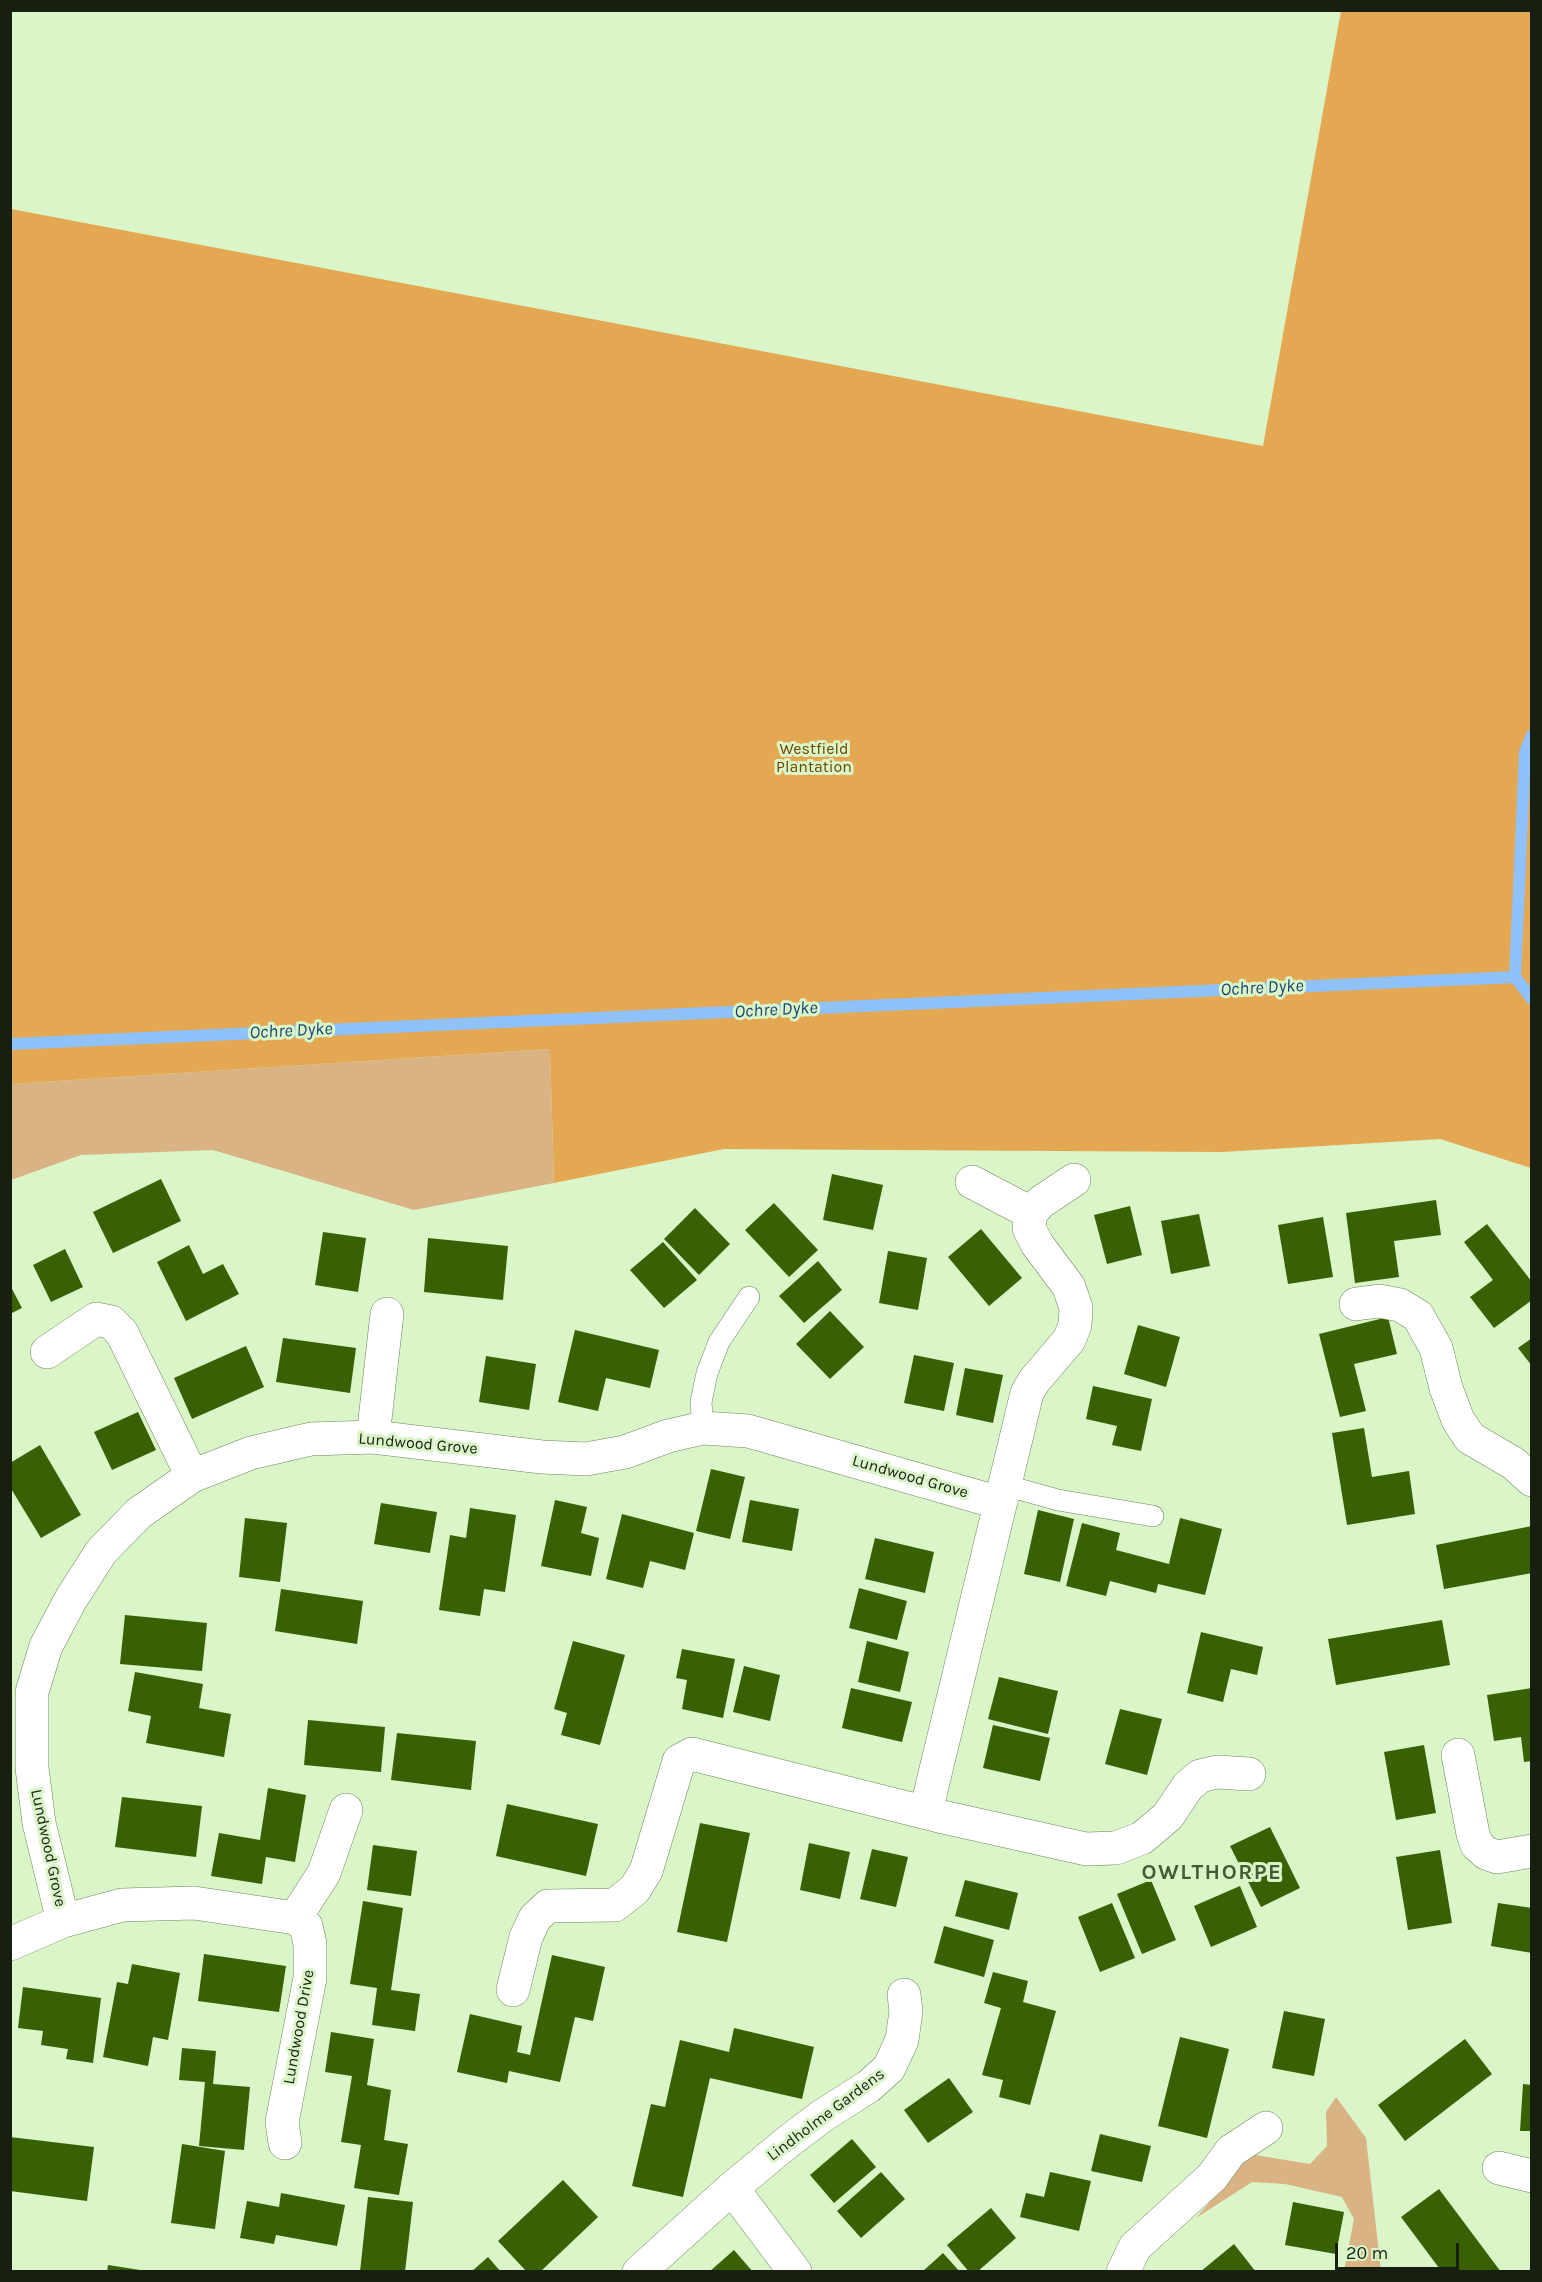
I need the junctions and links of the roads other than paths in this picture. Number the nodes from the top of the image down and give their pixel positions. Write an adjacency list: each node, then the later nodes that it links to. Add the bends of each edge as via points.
1 (1074, 1180): 3 (street)
2 (972, 1182): 3 (street)
3 (1031, 1213): 12 (street, via 1029,1228 1036,1244 1069,1287 1076,1308 1075,1325 1069,1340 1027,1393)
4 (749, 1297): 8 (lane, via 719,1342 707,1373 701,1402)
5 (1356, 1304): 11 (street, via 1379,1301 1400,1305 1418,1316 1436,1348 1458,1420 1470,1438 1513,1463)
6 (387, 1314): 9 (street)
7 (46, 1352): 10 (street, via 96,1319 111,1322 122,1333)
8 (703, 1428): 9 (street, Lundwood Grove, via 625,1452 586,1459); 12 (street, Lundwood Grove, via 748,1431)
9 (373, 1437): 10 (street, Lundwood Grove, via 310,1439 251,1453)
10 (192, 1476): 14 (street, Lundwood Grove, via 139,1513 101,1552 46,1646)
11 (1532, 1480)
12 (1002, 1494): 13 (lane); 18 (street)
13 (1153, 1516)
14 (21, 1723): 21 (street, Lundwood Grove, via 39,1823)
15 (1458, 1755): 19 (street, via 1478,1845 1497,1857)
16 (1248, 1774): 18 (street, via 1217,1772 1200,1776 1168,1815 1142,1838 1116,1848 1086,1849)
17 (346, 1810): 20 (street, via 324,1873)
18 (926, 1811): 23 (street, via 692,1754 679,1761 646,1871 635,1889 615,1905 548,1906 535,1918 526,1937)
19 (1532, 1851)
20 (295, 1918): 21 (street, via 194,1903 122,1905); 26 (street, Lundwood Drive, via 306,1926 310,1978 282,2122)
21 (63, 1921): 22 (street)
22 (10, 1944)
23 (513, 1990)
24 (904, 1995): 29 (street, Lindholme Gardens, via 902,2040 889,2068)
25 (1266, 2128): 32 (street, via 1231,2151 1212,2177 1135,2247)
26 (285, 2143)
27 (1499, 2168): 28 (street)
28 (1532, 2176)
29 (732, 2188): 30 (street, Lindholme Gardens); 31 (street)
30 (639, 2271)
31 (795, 2271)
32 (1123, 2271)

